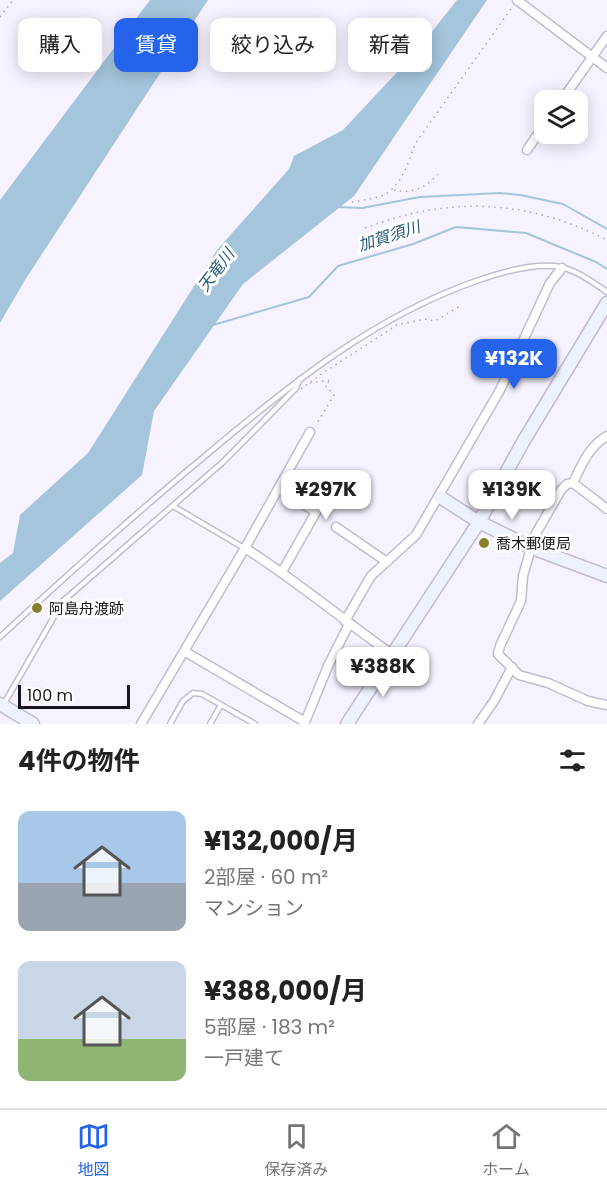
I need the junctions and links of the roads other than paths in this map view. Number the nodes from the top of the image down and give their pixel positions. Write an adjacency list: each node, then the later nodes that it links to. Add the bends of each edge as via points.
1 (517, 0): 3 (street)
2 (607, 36): 3 (street)
3 (592, 58): 4 (street); 5 (street)
4 (607, 68)
5 (569, 90)
6 (534, 140): 7 (street)
7 (527, 150)
8 (562, 268): 9 (lane, via 576,272); 11 (lane, via 538,266 511,271 456,288 368,333); 16 (street, via 550,284 500,390)
9 (607, 292)
10 (607, 303): 19 (street)
11 (300, 379): 17 (lane, via 296,388 223,462); 27 (lane, via 186,471)
12 (310, 432): 15 (street)
13 (607, 436): 14 (street, via 597,441)
14 (573, 483): 18 (street); 22 (street, via 567,484 551,506)
15 (279, 489): 21 (street); 24 (street, via 316,512)
16 (440, 496): 19 (street); 23 (street, via 416,536)
17 (173, 506): 21 (lane); 31 (lane, via 63,601)
18 (607, 509)
19 (479, 522): 22 (street); 29 (street)
20 (336, 527): 23 (street)
21 (245, 548): 24 (street); 28 (street)
22 (532, 548): 25 (street); 30 (street, via 523,576 521,601 498,654)
23 (387, 562): 26 (street, via 371,576)
24 (282, 572): 26 (street)
25 (607, 576)
26 (347, 622): 29 (street); 35 (street)
27 (0, 637)
28 (184, 651): 35 (street); 37 (street)
29 (393, 655): 42 (street)
30 (512, 668): 33 (street, via 519,675); 43 (street)
31 (2, 703): 36 (street)
32 (221, 705): 34 (lane); 38 (lane, via 194,693 183,701); 39 (lane)
33 (607, 705)
34 (243, 718): 40 (lane); 41 (lane)
35 (305, 723)
36 (33, 724)
37 (141, 724)
38 (170, 724)
39 (210, 724)
40 (240, 724)
41 (255, 724)
42 (347, 724)
43 (478, 724)

